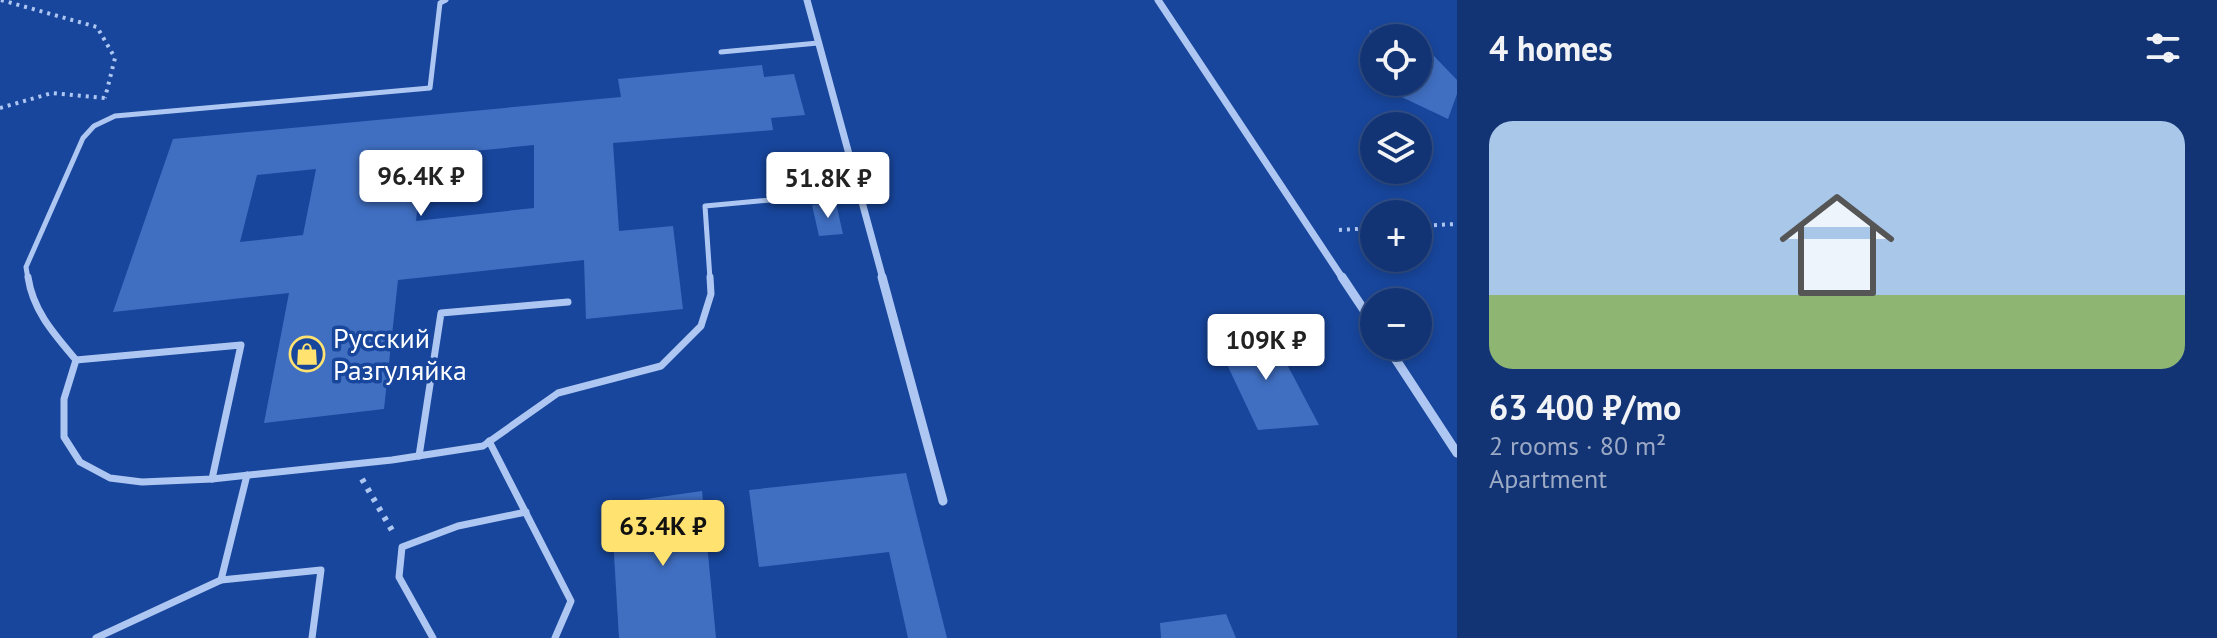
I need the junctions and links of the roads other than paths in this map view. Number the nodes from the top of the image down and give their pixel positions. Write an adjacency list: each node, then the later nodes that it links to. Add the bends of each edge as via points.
1 (446, 0): 9 (lane, via 440,3 430,88 115,116 83,138 26,267 31,298)
2 (807, 0): 4 (street)
3 (1158, 0): 8 (street)
4 (818, 43): 5 (lane); 6 (street)
5 (721, 52)
6 (857, 192): 11 (lane, via 705,206 711,294 701,326 661,366 558,393); 16 (street)
7 (568, 302): 13 (lane, via 441,313)
8 (1360, 304)
9 (76, 360): 15 (lane, via 64,399 64,437 80,462 110,478); 15 (lane, via 241,345)
10 (1396, 360): 12 (street)
11 (489, 441): 13 (lane); 17 (lane)
12 (1457, 453)
13 (419, 456): 14 (lane)
14 (247, 475): 15 (lane); 18 (lane)
15 (212, 479)
16 (943, 501)
17 (526, 512): 21 (lane, via 458,526 402,547 399,577); 22 (lane, via 571,601)
18 (221, 580): 19 (lane); 20 (lane, via 321,570)
19 (96, 638)
20 (312, 638)
21 (433, 638)
22 (555, 638)

